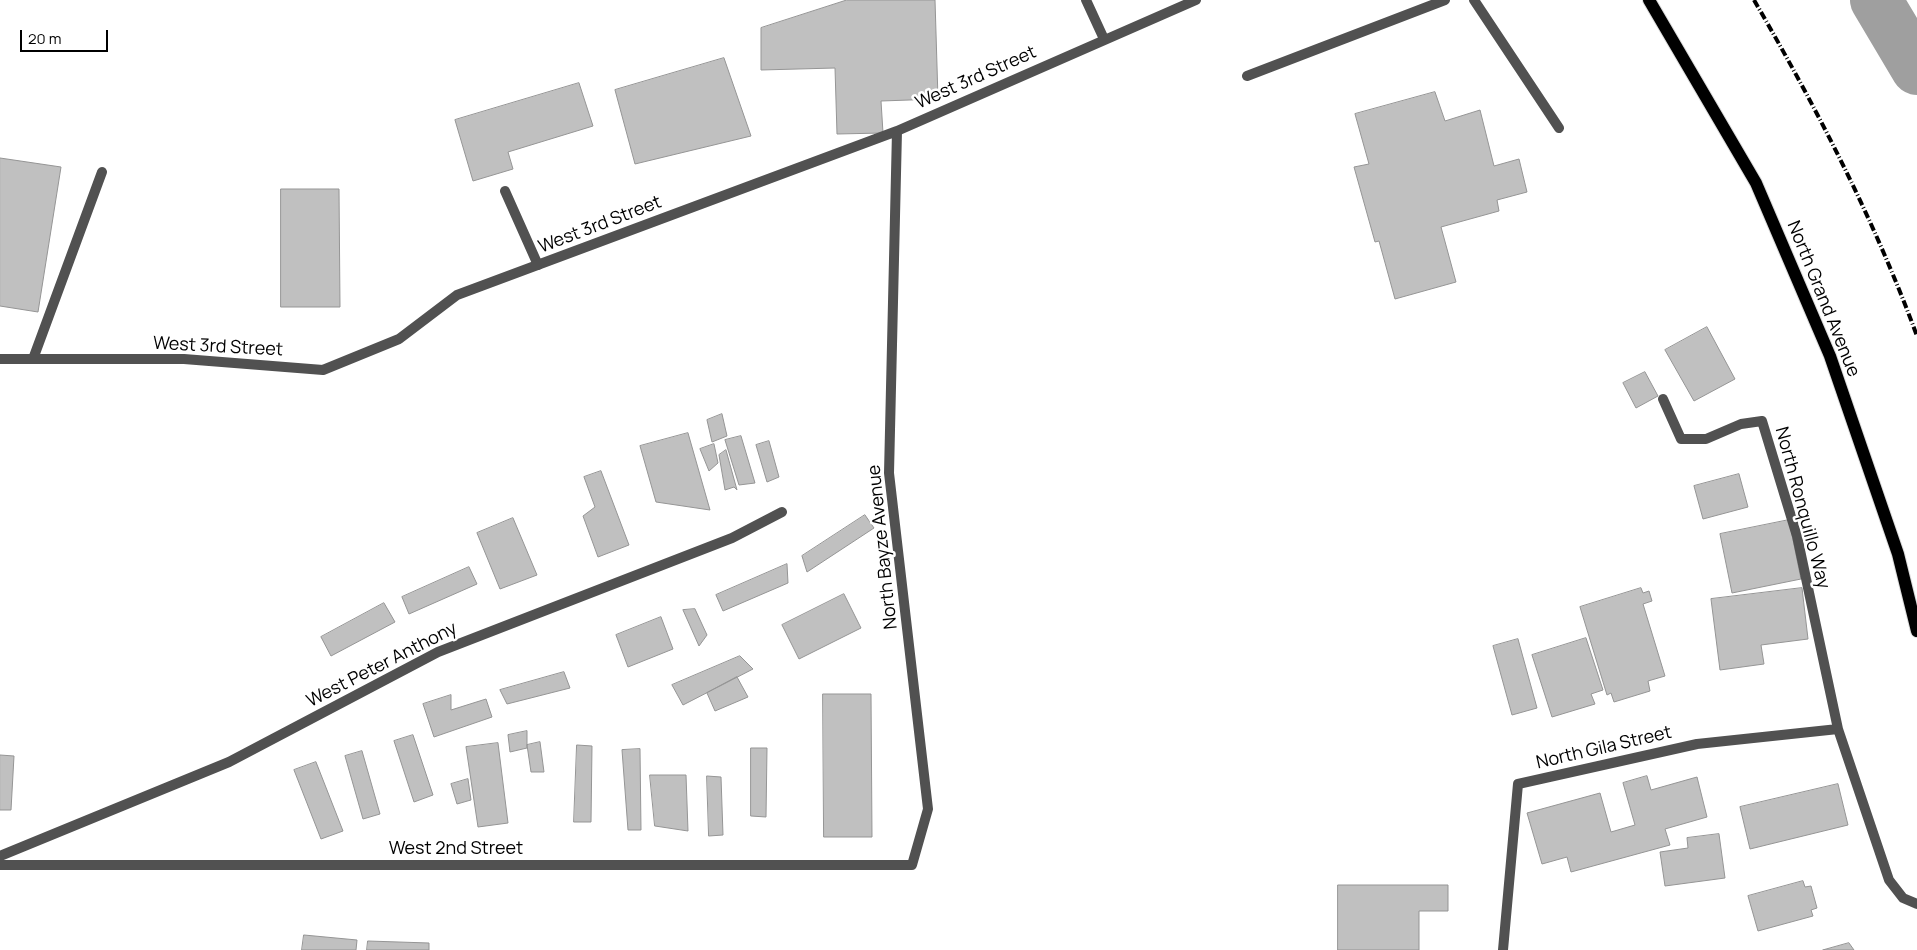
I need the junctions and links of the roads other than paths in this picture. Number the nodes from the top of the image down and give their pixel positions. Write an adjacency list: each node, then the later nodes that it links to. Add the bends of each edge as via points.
1 (1086, 0): 6 (street)
2 (1196, 0): 6 (street, West 3rd Street)
3 (1445, 0): 7 (street)
4 (1474, 0): 8 (street)
5 (1649, 0): 17 (main road, North Grand Avenue, via 1756,184 1830,356 1898,554)
6 (1104, 39): 9 (street, West 3rd Street)
7 (1247, 76)
8 (1560, 128)
9 (897, 131): 12 (street, West 3rd Street); 21 (street, North Bayze Avenue, via 889,474 928,809)
10 (102, 172): 14 (street)
11 (505, 191): 12 (street)
12 (538, 265): 14 (street, West 3rd Street, via 457,295 400,339 324,370 184,359)
13 (0, 359): 14 (street, West 3rd Street)
14 (33, 359)
15 (1663, 399): 18 (street, North Ronquillo Way, via 1681,439 1706,439 1741,424 1762,421 1797,536)
16 (782, 512): 19 (street, West Peter Anthony, via 732,538 438,652 229,762)
17 (1917, 631)
18 (1838, 729): 22 (street, North Ronquillo Way, via 1889,880 1903,898); 23 (street, North Gila Street, via 1697,744 1518,784)
19 (0, 856)
20 (0, 865): 21 (street, West 2nd Street)
21 (912, 865)
22 (1917, 904)
23 (1503, 950)

